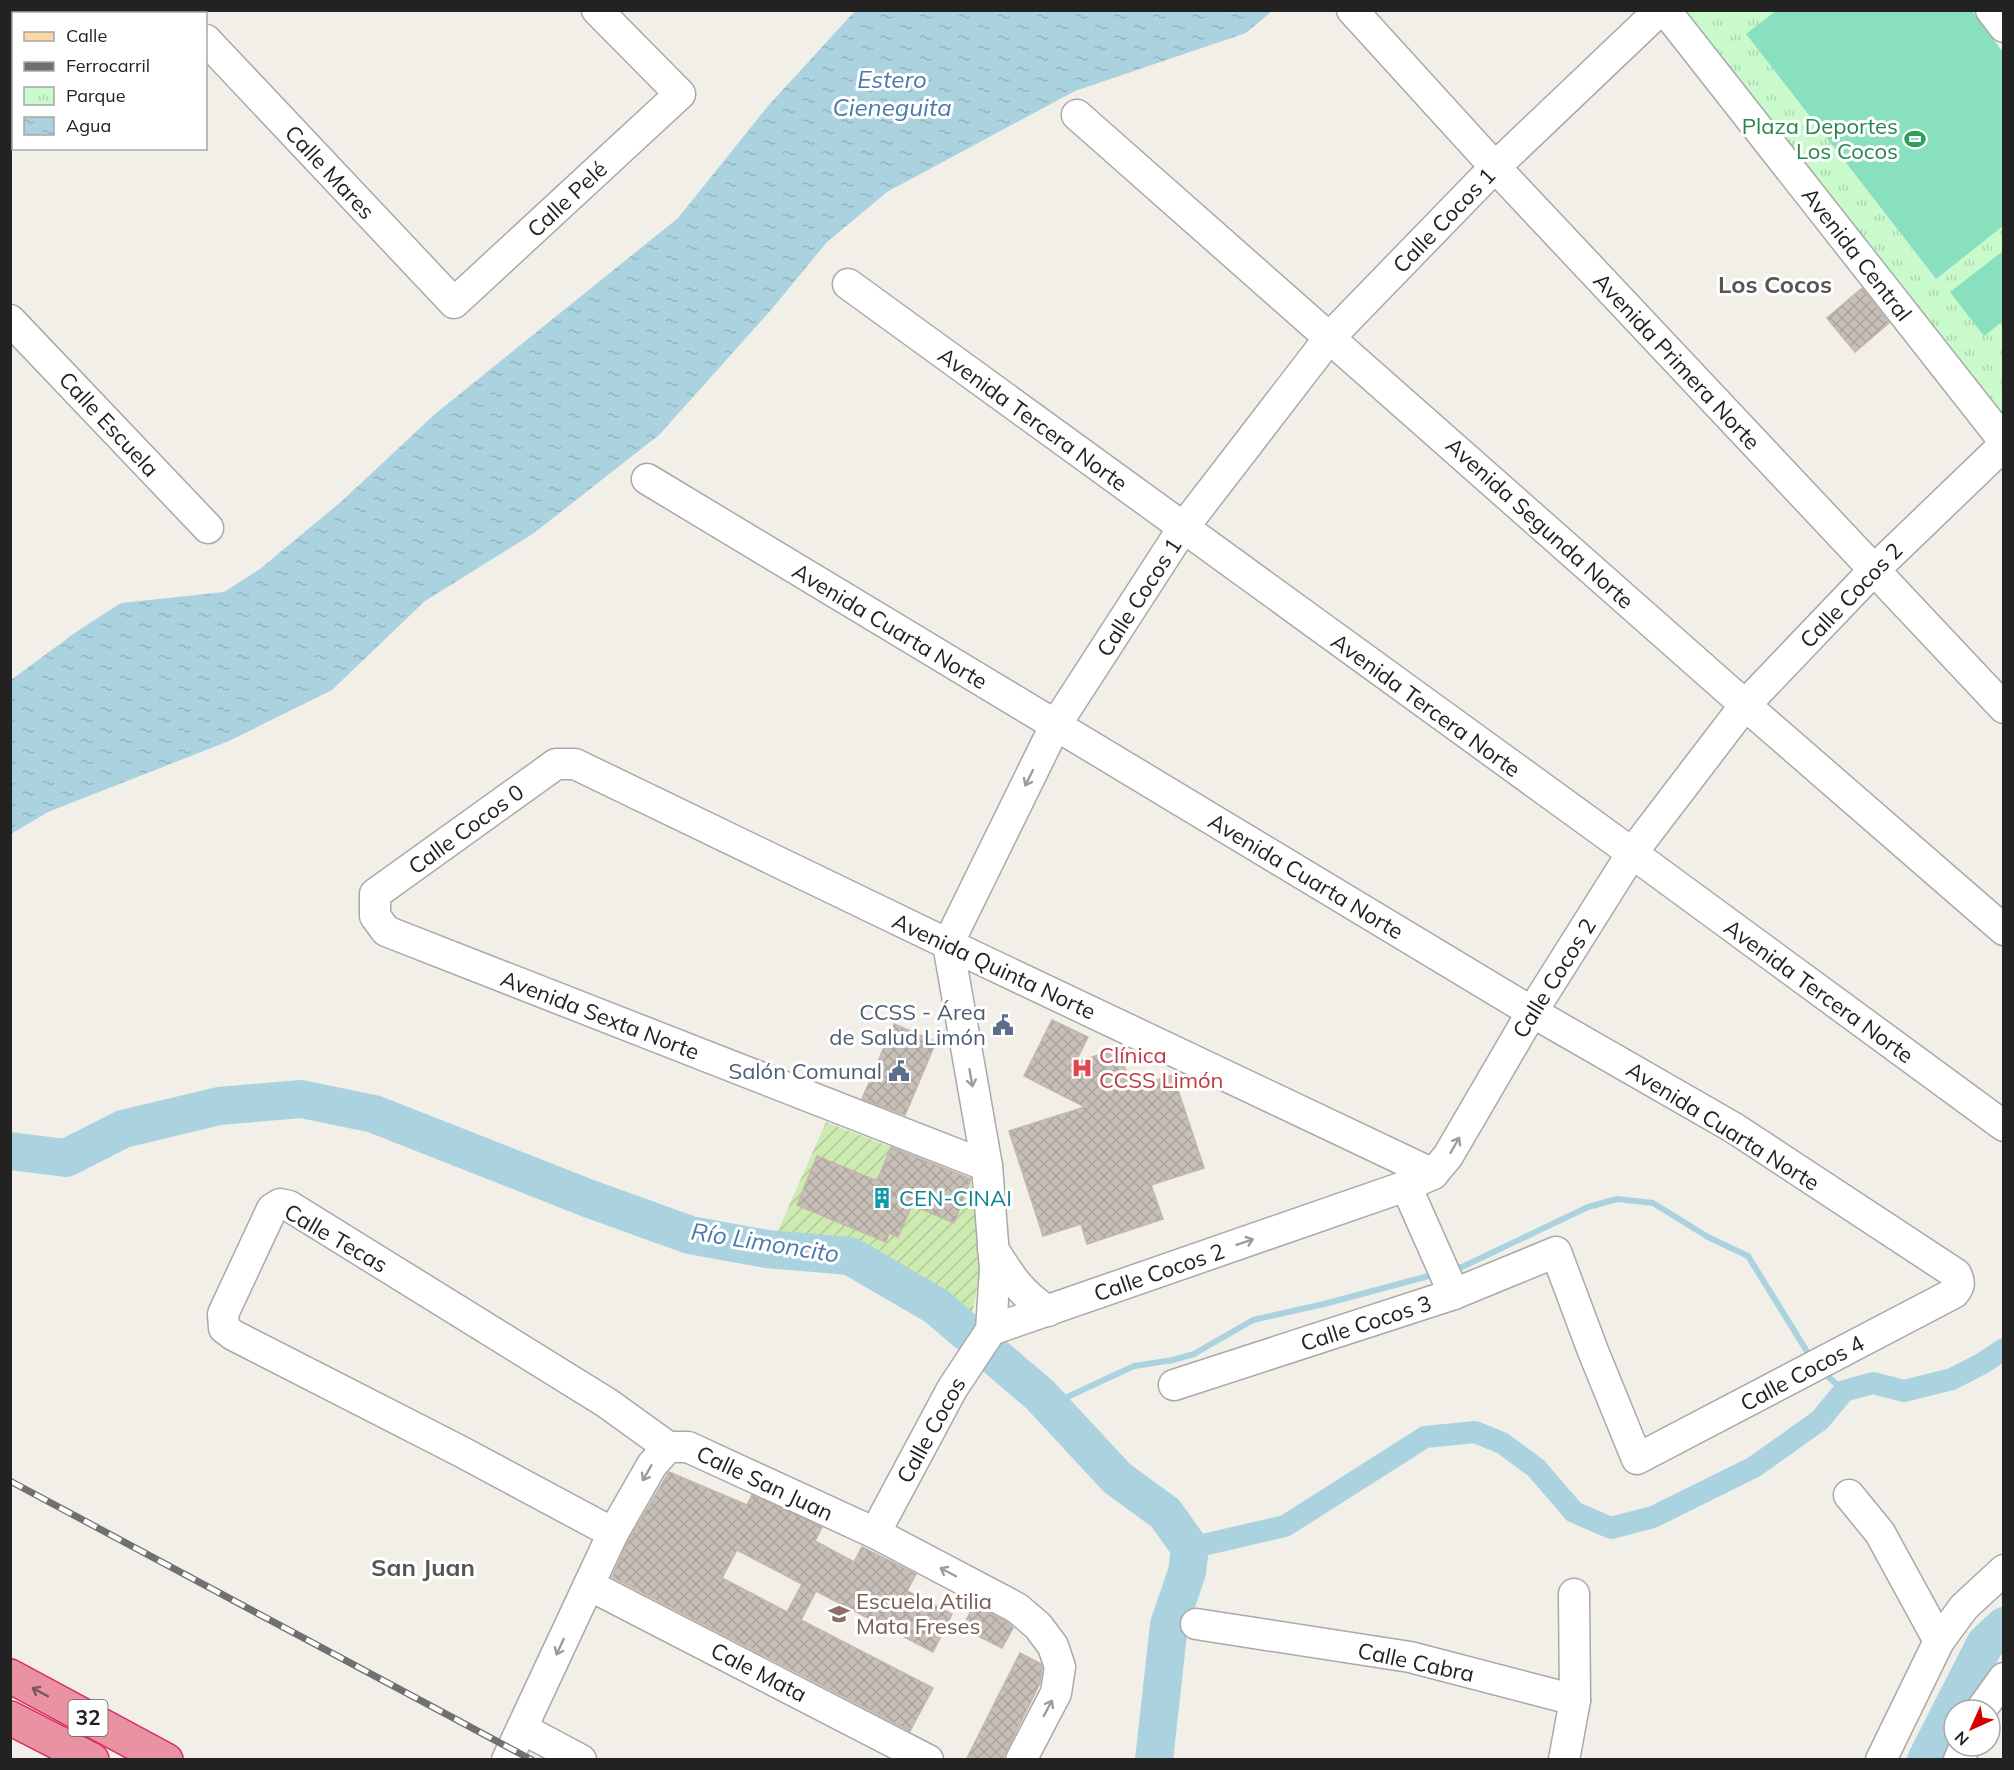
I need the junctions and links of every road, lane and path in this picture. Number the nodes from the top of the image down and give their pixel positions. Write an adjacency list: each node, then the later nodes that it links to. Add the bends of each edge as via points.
1 (597, 10): 11 (street, Calle Pelé, via 680,94)
2 (1352, 10): 9 (street, Avenida Primera Norte)
3 (1660, 10): 9 (street, Calle Cocos 1)
4 (1665, 10): 14 (street, Avenida Central)
5 (1991, 10): 6 (street)
6 (2004, 27)
7 (207, 41): 11 (street, Calle Mares)
8 (1077, 115): 13 (street, Avenida Segunda Norte)
9 (1495, 167): 13 (street, Calle Cocos 1); 18 (street, Avenida Primera Norte)
10 (848, 284): 17 (street, Avenida Tercera Norte)
11 (454, 303)
12 (10, 320): 16 (street, Calle Escuela)
13 (1330, 337): 17 (street, Calle Cocos 1); 19 (street, Avenida Segunda Norte)
14 (2004, 443): 18 (street, Calle Cocos 2)
15 (647, 479): 21 (street, Avenida Cuarta Norte)
16 (208, 528)
17 (1183, 528): 21 (street, Calle Cocos 1); 23 (street, Avenida Tercera Norte)
18 (1873, 571): 19 (street, Calle Cocos 2); 20 (street, Avenida Primera Norte)
19 (1745, 705): 23 (street, Calle Cocos 2); 25 (street, Avenida Segunda Norte)
20 (2004, 708)
21 (1055, 726): 26 (street, Calle Cocos 1, one-way to 26); 27 (street, Avenida Cuarta Norte)
22 (556, 764): 24 (street, Calle Cocos 0); 26 (street, Avenida Quinta Norte, via 575,764)
23 (1632, 854): 27 (street, Calle Cocos 2); 28 (street, Avenida Tercera Norte)
24 (375, 894): 29 (street, Avenida Sexta Norte, via 375,916 386,931)
25 (2004, 930)
26 (948, 944): 29 (street, one-way to 29); 30 (street, Avenida Quinta Norte)
27 (1532, 1012): 30 (street, Calle Cocos 2, one-way to 27, via 1448,1156); 33 (street, Avenida Cuarta Norte, via 1734,1128 1956,1274)
28 (2004, 1126)
29 (987, 1166): 32 (street)
30 (1432, 1174): 31 (street, Calle Cocos 2)
31 (1406, 1186): 34 (street); 35 (street, Calle Cocos 2, one-way to 31)
32 (993, 1249): 35 (street, via 1013,1282); 36 (street)
33 (1959, 1280): 39 (street, Calle Cocos 4, via 1954,1293)
34 (1454, 1294): 37 (street, Calle Cocos 3); 39 (street, Calle Cocos 3, via 1556,1252)
35 (1048, 1311): 36 (street, Calle Cocos 2)
36 (991, 1330): 42 (street, Calle Cocos, via 952,1389)
37 (1174, 1385)
38 (668, 1447): 41 (street, Calle San Juan, one-way to 41, via 652,1465); 41 (street, Calle Tecas, via 607,1403 289,1206 280,1204 272,1209 222,1314 224,1328); 42 (street, Calle San Juan, via 688,1448)
39 (1637, 1459)
40 (1849, 1495): 47 (street, via 1880,1533)
41 (613, 1533): 44 (street, Calle San Juan)
42 (874, 1533): 59 (street, Calle San Juan, one-way to 42, via 1056,1693 1060,1667 1053,1646 1017,1608)
43 (2004, 1570): 47 (street, via 1964,1607)
44 (589, 1585): 53 (street, Calle San Juan, one-way to 53); 58 (street, Cale Mata)
45 (1574, 1594): 51 (street)
46 (1196, 1624): 51 (street, Calle Cabra, via 1410,1657)
47 (1939, 1641): 61 (street)
48 (10, 1676): 55 (highway, 32, one-way to 48)
49 (2004, 1678): 50 (street)
50 (1990, 1698)
51 (1575, 1700): 60 (street)
52 (10, 1718): 54 (highway, 32)
53 (523, 1729): 56 (street, Calle San Juan); 57 (street)
54 (84, 1758)
55 (166, 1760)
56 (507, 1760)
57 (581, 1760)
58 (928, 1760)
59 (1021, 1760)
60 (1564, 1760)
61 (1881, 1760)

